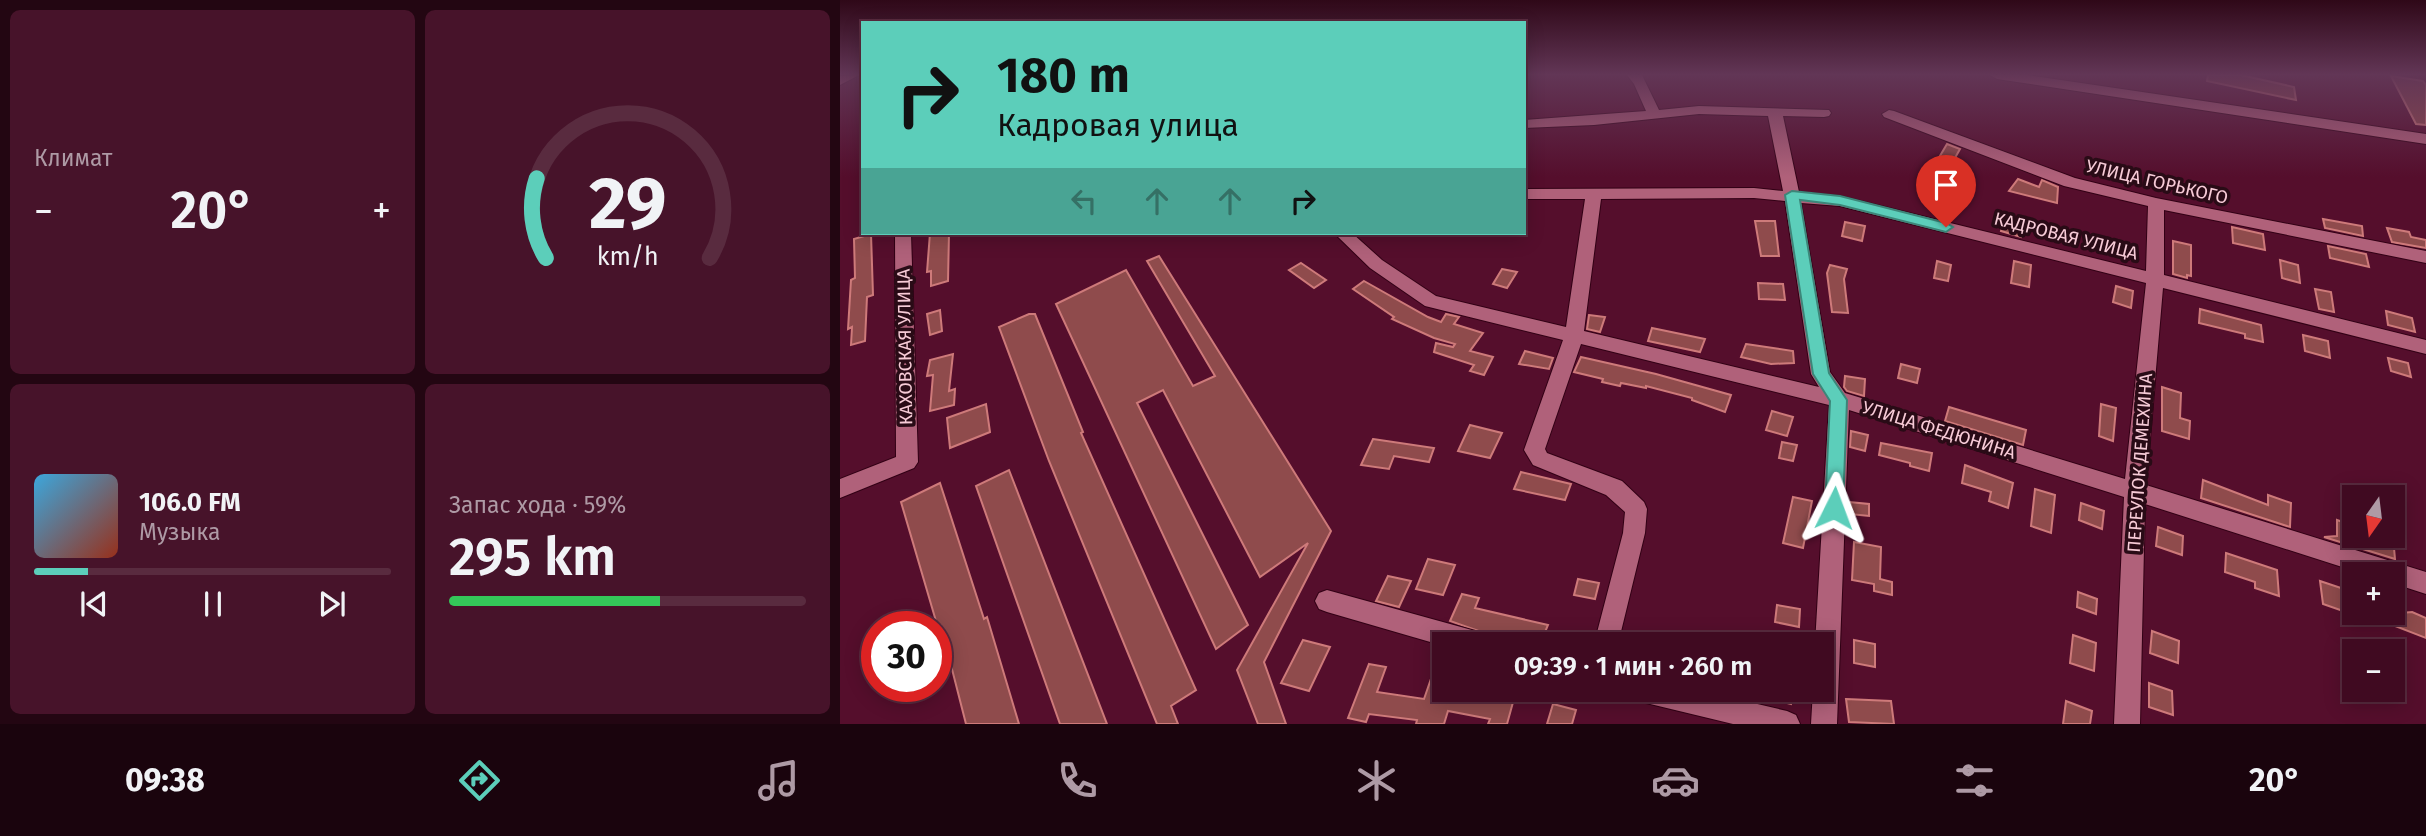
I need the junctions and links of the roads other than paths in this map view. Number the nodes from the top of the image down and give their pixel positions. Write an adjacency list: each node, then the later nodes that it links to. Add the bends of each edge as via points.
1 (1652, 109): 5 (street)
2 (2223, 109): 8 (street)
3 (1775, 113): 4 (street); 5 (street, via 1699,110); 11 (street)
4 (1824, 113)
5 (1654, 114): 7 (street)
6 (1889, 114): 12 (street, УЛИЦА ГОРЬКОГО, via 2070,182)
7 (1526, 124)
8 (2426, 139)
9 (1526, 194): 10 (street, КАДРОВАЯ УЛИЦА)
10 (1594, 194): 11 (street, КАДРОВАЯ УЛИЦА); 17 (street)
11 (1792, 195): 16 (street, КАДРОВАЯ УЛИЦА, via 1840,201); 19 (street, via 1821,374)
12 (2155, 203): 15 (street, УЛИЦА ГОРЬКОГО); 16 (street, ПЕРЕУЛОК ДЕМЕХИНА)
13 (903, 235): 20 (street, КАХОВСКАЯ УЛИЦА, via 907,462)
14 (1344, 235): 17 (street, УЛИЦА ФЕДЮНИНА, via 1376,264 1432,301)
15 (2426, 257)
16 (2155, 281): 18 (street, КАДРОВАЯ УЛИЦА); 21 (street, ПЕРЕУЛОК ДЕМЕХИНА)
17 (1574, 337): 19 (street, УЛИЦА ФЕДЮНИНА); 25 (street, via 1534,450 1540,459 1614,488 1636,509)
18 (2426, 347)
19 (1839, 400): 21 (street, УЛИЦА ФЕДЮНИНА); 28 (street)
20 (840, 489)
21 (2135, 490): 22 (street, УЛИЦА ФЕДЮНИНА); 29 (street, ПЕРЕУЛОК ДЕМЕХИНА)
22 (2426, 583)
23 (1327, 601): 24 (street)
24 (1437, 632)
25 (1609, 632)
26 (1696, 702): 27 (street)
27 (1787, 724)
28 (1824, 724)
29 (2127, 724)

